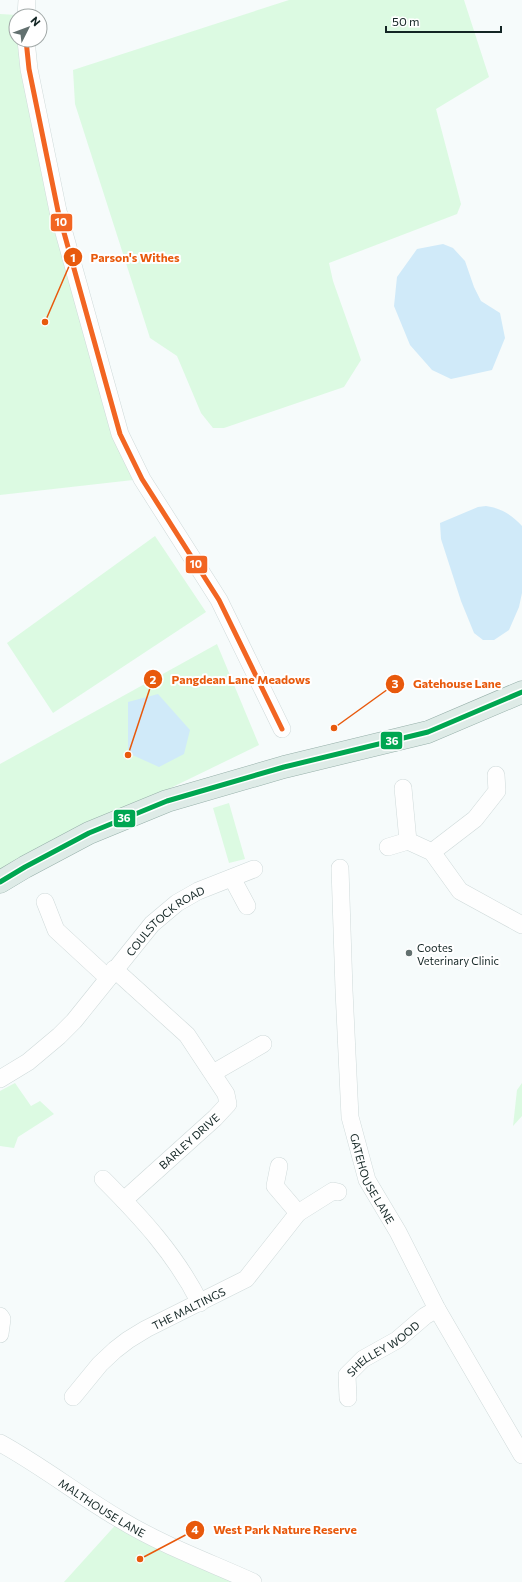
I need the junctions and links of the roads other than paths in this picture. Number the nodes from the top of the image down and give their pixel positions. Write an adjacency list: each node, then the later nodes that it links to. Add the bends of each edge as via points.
1 (27, 48): 3 (street, via 28,69 58,211 120,434 142,479 219,600)
2 (518, 691): 12 (main road, via 428,732 284,767 167,801 89,834)
3 (282, 729)
4 (496, 775): 8 (street, via 497,791 475,819)
5 (403, 788): 6 (street)
6 (408, 841): 7 (street); 8 (street)
7 (388, 846)
8 (432, 852): 15 (street, via 460,891)
9 (340, 868): 26 (street, GATEHOUSE LANE, via 350,1117 367,1180 398,1232)
10 (254, 869): 11 (street, COULSTOCK ROAD)
11 (232, 878): 14 (street); 16 (street, COULSTOCK ROAD, via 198,891 177,903 152,924)
12 (0, 882)
13 (45, 902): 16 (street, via 56,930)
14 (247, 906)
15 (522, 925)
16 (111, 974): 18 (street, BARLEY DRIVE, via 187,1035); 19 (street, COULSTOCK ROAD, via 59,1036 28,1062)
17 (263, 1044): 18 (street)
18 (213, 1073): 23 (street, BARLEY DRIVE, via 226,1094 228,1104)
19 (2, 1074)
20 (279, 1166): 24 (street, via 275,1186)
21 (103, 1179): 23 (street)
22 (338, 1192): 24 (street, THE MALTINGS, via 333,1191)
23 (124, 1200): 25 (street, via 165,1246 188,1279)
24 (298, 1213): 25 (street, THE MALTINGS, via 246,1279)
25 (200, 1303): 29 (street, THE MALTINGS, via 146,1329 115,1350)
26 (437, 1309): 30 (street, SHELLEY WOOD, via 397,1340 363,1359 347,1375); 32 (street, GATEHOUSE LANE)
27 (0, 1316): 28 (street)
28 (0, 1334)
29 (73, 1397)
30 (348, 1398)
31 (0, 1443): 33 (street, MALTHOUSE LANE, via 120,1520)
32 (522, 1455)
33 (253, 1582)

